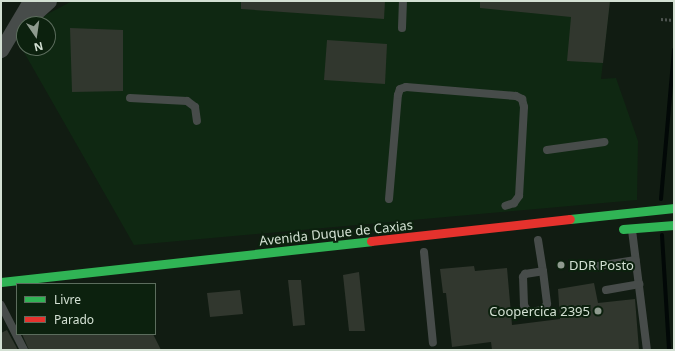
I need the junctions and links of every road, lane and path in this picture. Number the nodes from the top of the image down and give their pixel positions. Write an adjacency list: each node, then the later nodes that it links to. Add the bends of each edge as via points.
1 (30, 1): 7 (street)
2 (49, 1): 7 (street)
3 (403, 1): 6 (lane)
4 (661, 19): 5 (path)
5 (674, 20)
6 (402, 28)
7 (13, 33): 8 (street)
8 (1, 50)
9 (130, 98): 10 (lane, via 187,101 195,107)
10 (197, 121)
11 (604, 142): 12 (lane)
12 (547, 150)
13 (389, 199): 14 (lane, via 398,95 400,89 406,87 516,96 522,99 524,107 519,196 514,203)
14 (505, 206)
15 (674, 208): 24 (main road, Avenida Duque de Caxias)
16 (674, 225): 17 (main road)
17 (632, 228): 18 (main road); 21 (lane)
18 (616, 230)
19 (538, 240): 23 (lane)
20 (424, 252): 30 (lane)
21 (636, 260): 22 (lane); 25 (lane)
22 (598, 266)
23 (543, 271): 23 (lane, via 546,308 528,312 524,305 523,277 525,274)
24 (1, 282)
25 (639, 284): 26 (lane); 32 (lane)
26 (606, 290)
27 (1, 305): 28 (lane)
28 (16, 334)
29 (16, 335): 31 (lane)
30 (433, 343)
31 (24, 350)
32 (647, 350)

